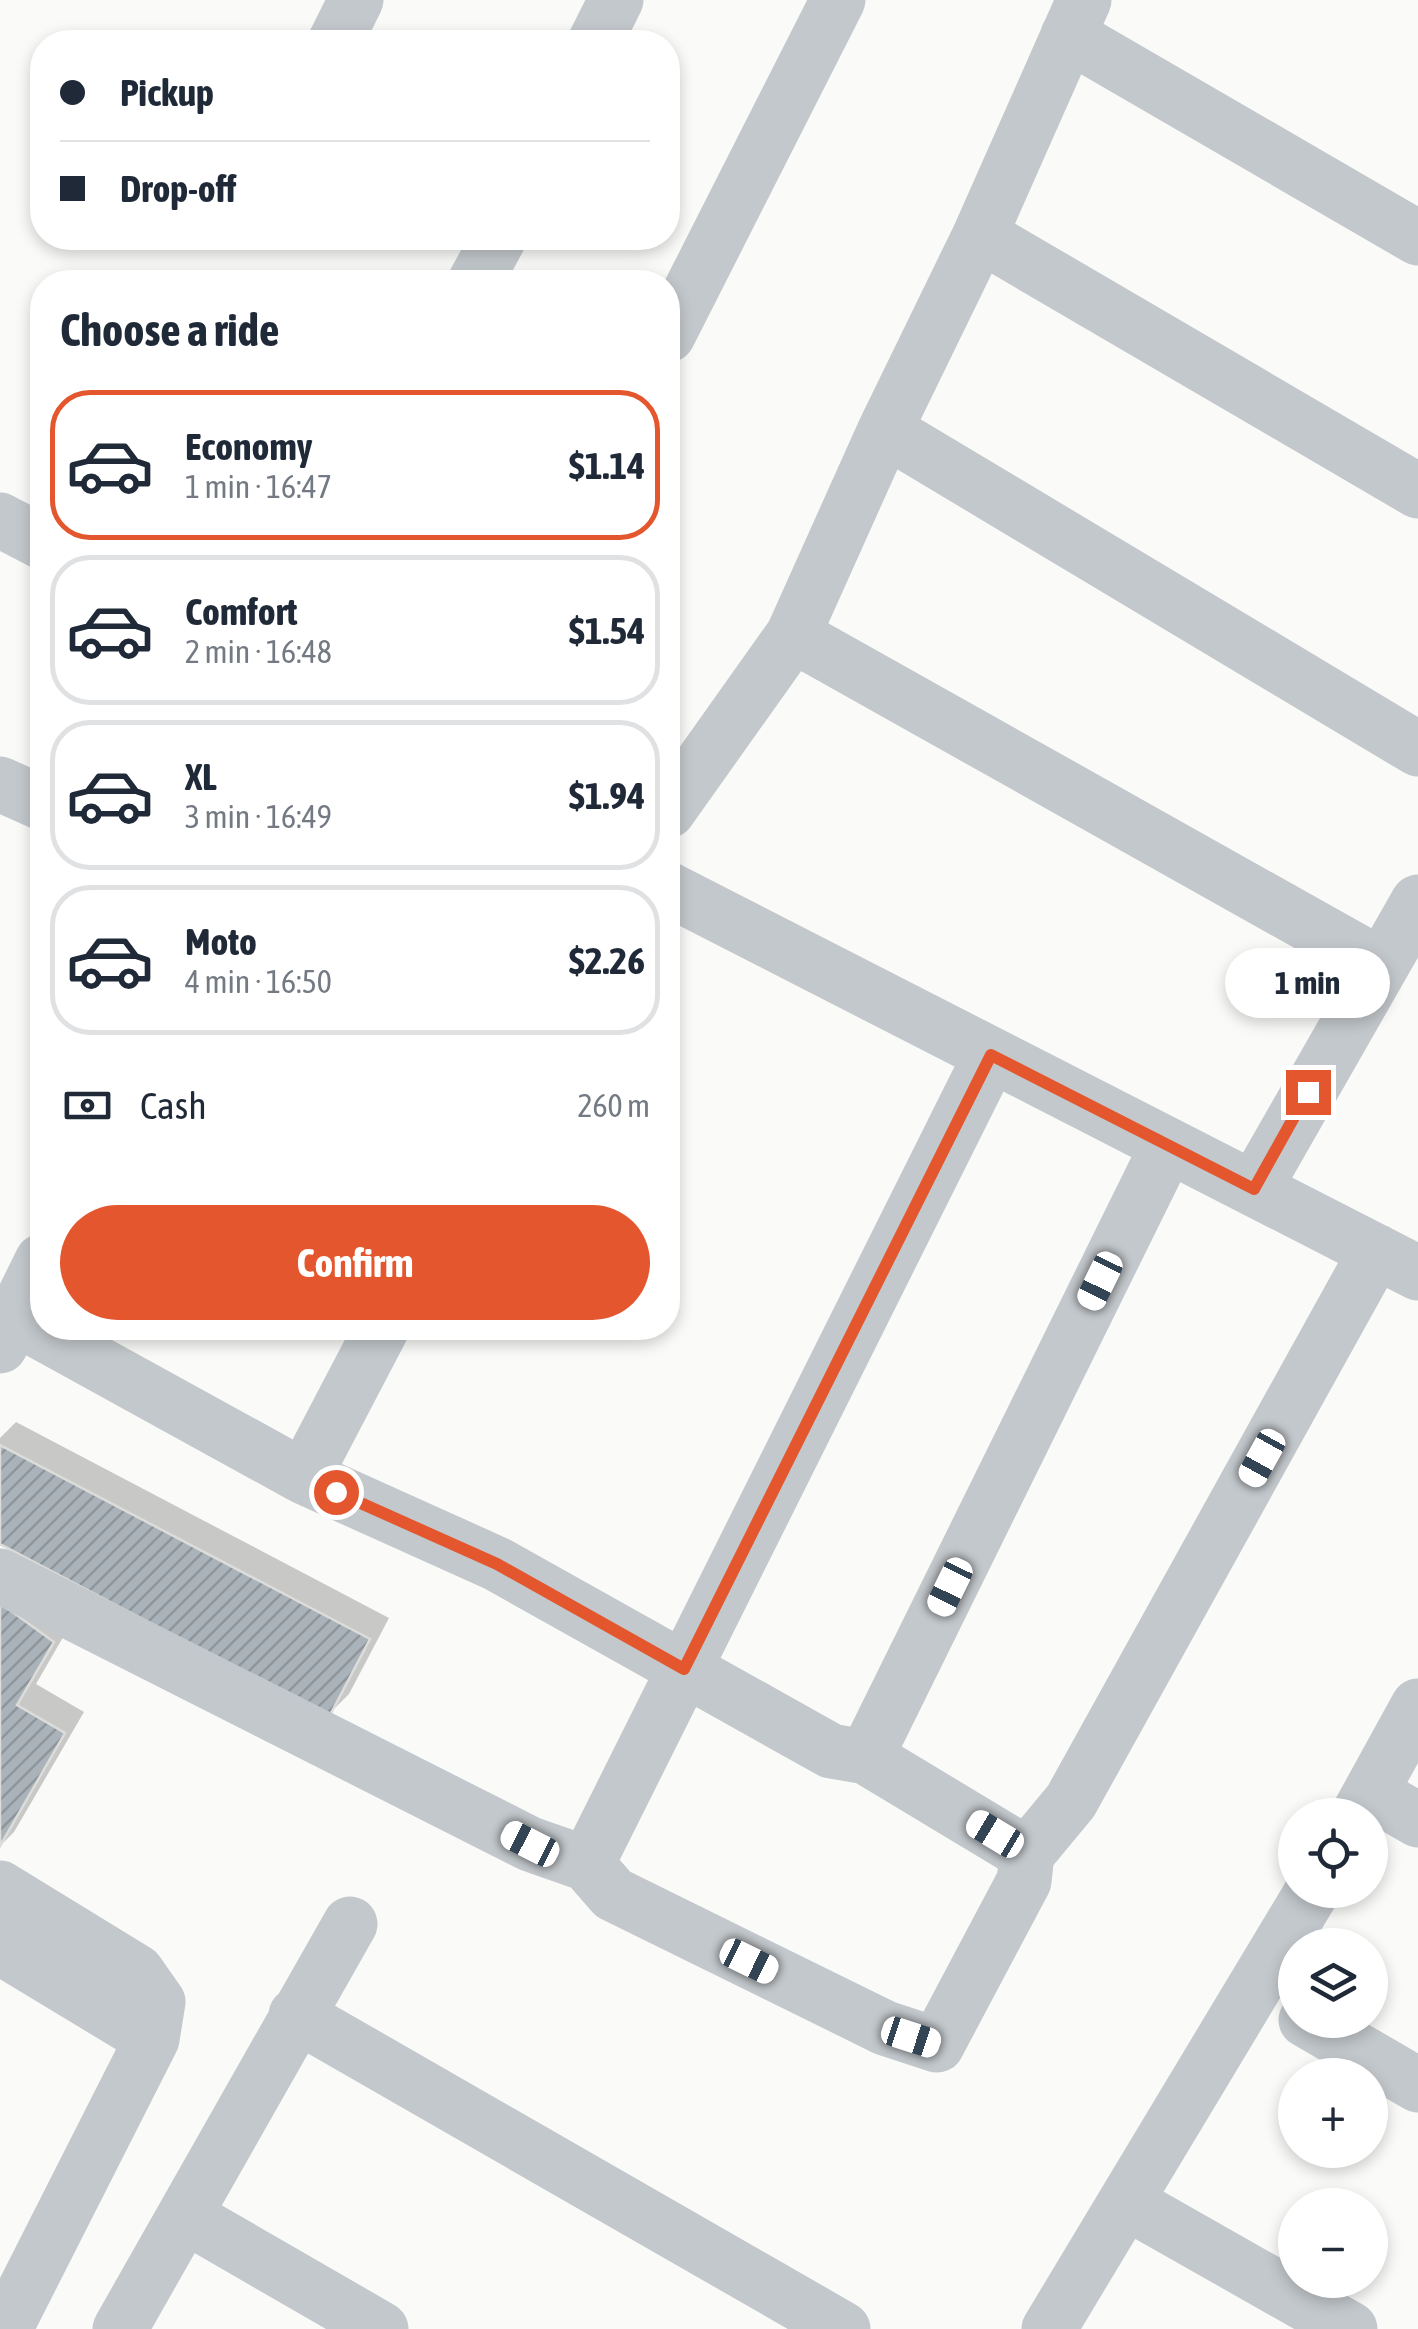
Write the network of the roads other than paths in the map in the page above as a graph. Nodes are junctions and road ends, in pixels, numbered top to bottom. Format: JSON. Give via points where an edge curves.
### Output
{"nodes":[{"id":1,"x":356,"y":0,"type":"edge"},
{"id":2,"x":616,"y":0,"type":"edge"},
{"id":3,"x":838,"y":0,"type":"edge"},
{"id":4,"x":1076,"y":17,"type":"edge"},
{"id":5,"x":341,"y":30,"type":"edge"},
{"id":6,"x":601,"y":30,"type":"edge"},
{"id":7,"x":980,"y":236,"type":"junction"},
{"id":8,"x":1418,"y":238,"type":"edge"},
{"id":9,"x":680,"y":312,"type":"edge"},
{"id":10,"x":885,"y":430,"type":"junction"},
{"id":11,"x":1418,"y":492,"type":"edge"},
{"id":12,"x":0,"y":520,"type":"edge"},
{"id":13,"x":30,"y":536,"type":"edge"},
{"id":14,"x":794,"y":634,"type":"junction"},
{"id":15,"x":1418,"y":749,"type":"edge"},
{"id":16,"x":0,"y":784,"type":"edge"},
{"id":17,"x":680,"y":794,"type":"edge"},
{"id":18,"x":30,"y":798,"type":"edge"},
{"id":19,"x":680,"y":895,"type":"edge"},
{"id":20,"x":1418,"y":902,"type":"edge"},
{"id":21,"x":1380,"y":964,"type":"junction"},
{"id":22,"x":991,"y":1055,"type":"junction"},
{"id":23,"x":1168,"y":1145,"type":"junction"},
{"id":24,"x":1254,"y":1189,"type":"junction"},
{"id":25,"x":1397,"y":1262,"type":"edge"},
{"id":26,"x":30,"y":1286,"type":"edge"},
{"id":27,"x":8,"y":1333,"type":"edge"},
{"id":28,"x":376,"y":1340,"type":"edge"},
{"id":29,"x":304,"y":1477,"type":"junction"},
{"id":30,"x":0,"y":1576,"type":"edge"},
{"id":31,"x":684,"y":1669,"type":"junction"},
{"id":32,"x":1418,"y":1706,"type":"edge"},
{"id":33,"x":866,"y":1757,"type":"junction"},
{"id":34,"x":1368,"y":1798,"type":"edge"},
{"id":35,"x":1388,"y":1811,"type":"edge"},
{"id":36,"x":1418,"y":1820,"type":"edge"},
{"id":37,"x":1027,"y":1854,"type":"junction"},
{"id":38,"x":587,"y":1864,"type":"junction"},
{"id":39,"x":0,"y":1888,"type":"edge"},
{"id":40,"x":1307,"y":1908,"type":"edge"},
{"id":41,"x":350,"y":1924,"type":"dead end"},
{"id":42,"x":0,"y":1947,"type":"edge"},
{"id":43,"x":1274,"y":2002,"type":"edge"},
{"id":44,"x":296,"y":2014,"type":"junction"},
{"id":45,"x":1337,"y":2038,"type":"edge"},
{"id":46,"x":152,"y":2040,"type":"junction"},
{"id":47,"x":1418,"y":2085,"type":"edge"},
{"id":48,"x":1126,"y":2202,"type":"junction"},
{"id":49,"x":187,"y":2216,"type":"junction"},
{"id":50,"x":5,"y":2329,"type":"edge"},
{"id":51,"x":120,"y":2329,"type":"edge"},
{"id":52,"x":381,"y":2329,"type":"edge"},
{"id":53,"x":844,"y":2329,"type":"edge"},
{"id":54,"x":1050,"y":2329,"type":"edge"},
{"id":55,"x":1350,"y":2329,"type":"edge"}],
"edges":[{"from":1,"to":5,"type":"street"},
{"from":2,"to":6,"type":"street"},
{"from":3,"to":9,"type":"street"},
{"from":4,"to":7,"type":"street"},
{"from":4,"to":8,"type":"street"},
{"from":7,"to":10,"type":"street"},
{"from":7,"to":11,"type":"street"},
{"from":10,"to":14,"type":"street"},
{"from":10,"to":15,"type":"street"},
{"from":12,"to":13,"type":"street"},
{"from":14,"to":17,"type":"street"},
{"from":14,"to":21,"type":"street"},
{"from":16,"to":18,"type":"street"},
{"from":19,"to":22,"type":"street"},
{"from":20,"to":21,"type":"street"},
{"from":21,"to":24,"type":"street"},
{"from":22,"to":23,"type":"street"},
{"from":22,"to":31,"type":"street"},
{"from":23,"to":24,"type":"street"},
{"from":23,"to":33,"type":"street"},
{"from":24,"to":25,"type":"street"},
{"from":25,"to":37,"type":"street","via":[[1072,1801]]},
{"from":26,"to":27,"type":"street"},
{"from":27,"to":29,"type":"street"},
{"from":28,"to":29,"type":"street"},
{"from":29,"to":31,"type":"street","via":[[497,1564]]},
{"from":30,"to":38,"type":"street","via":[[530,1844]]},
{"from":31,"to":33,"type":"street","via":[[832,1751]]},
{"from":31,"to":38,"type":"street"},
{"from":32,"to":34,"type":"street"},
{"from":33,"to":37,"type":"street"},
{"from":35,"to":36,"type":"street"},
{"from":37,"to":38,"type":"street","via":[[1024,1880],[937,2046],[884,2028],[613,1894]]},
{"from":39,"to":46,"type":"street","via":[[136,1972],[158,2002]]},
{"from":40,"to":43,"type":"street"},
{"from":41,"to":44,"type":"street"},
{"from":42,"to":46,"type":"street"},
{"from":43,"to":48,"type":"street"},
{"from":44,"to":49,"type":"street"},
{"from":44,"to":53,"type":"street"},
{"from":45,"to":47,"type":"street"},
{"from":46,"to":50,"type":"street"},
{"from":48,"to":54,"type":"street"},
{"from":48,"to":55,"type":"street"},
{"from":49,"to":51,"type":"street"},
{"from":49,"to":52,"type":"street"}]}
